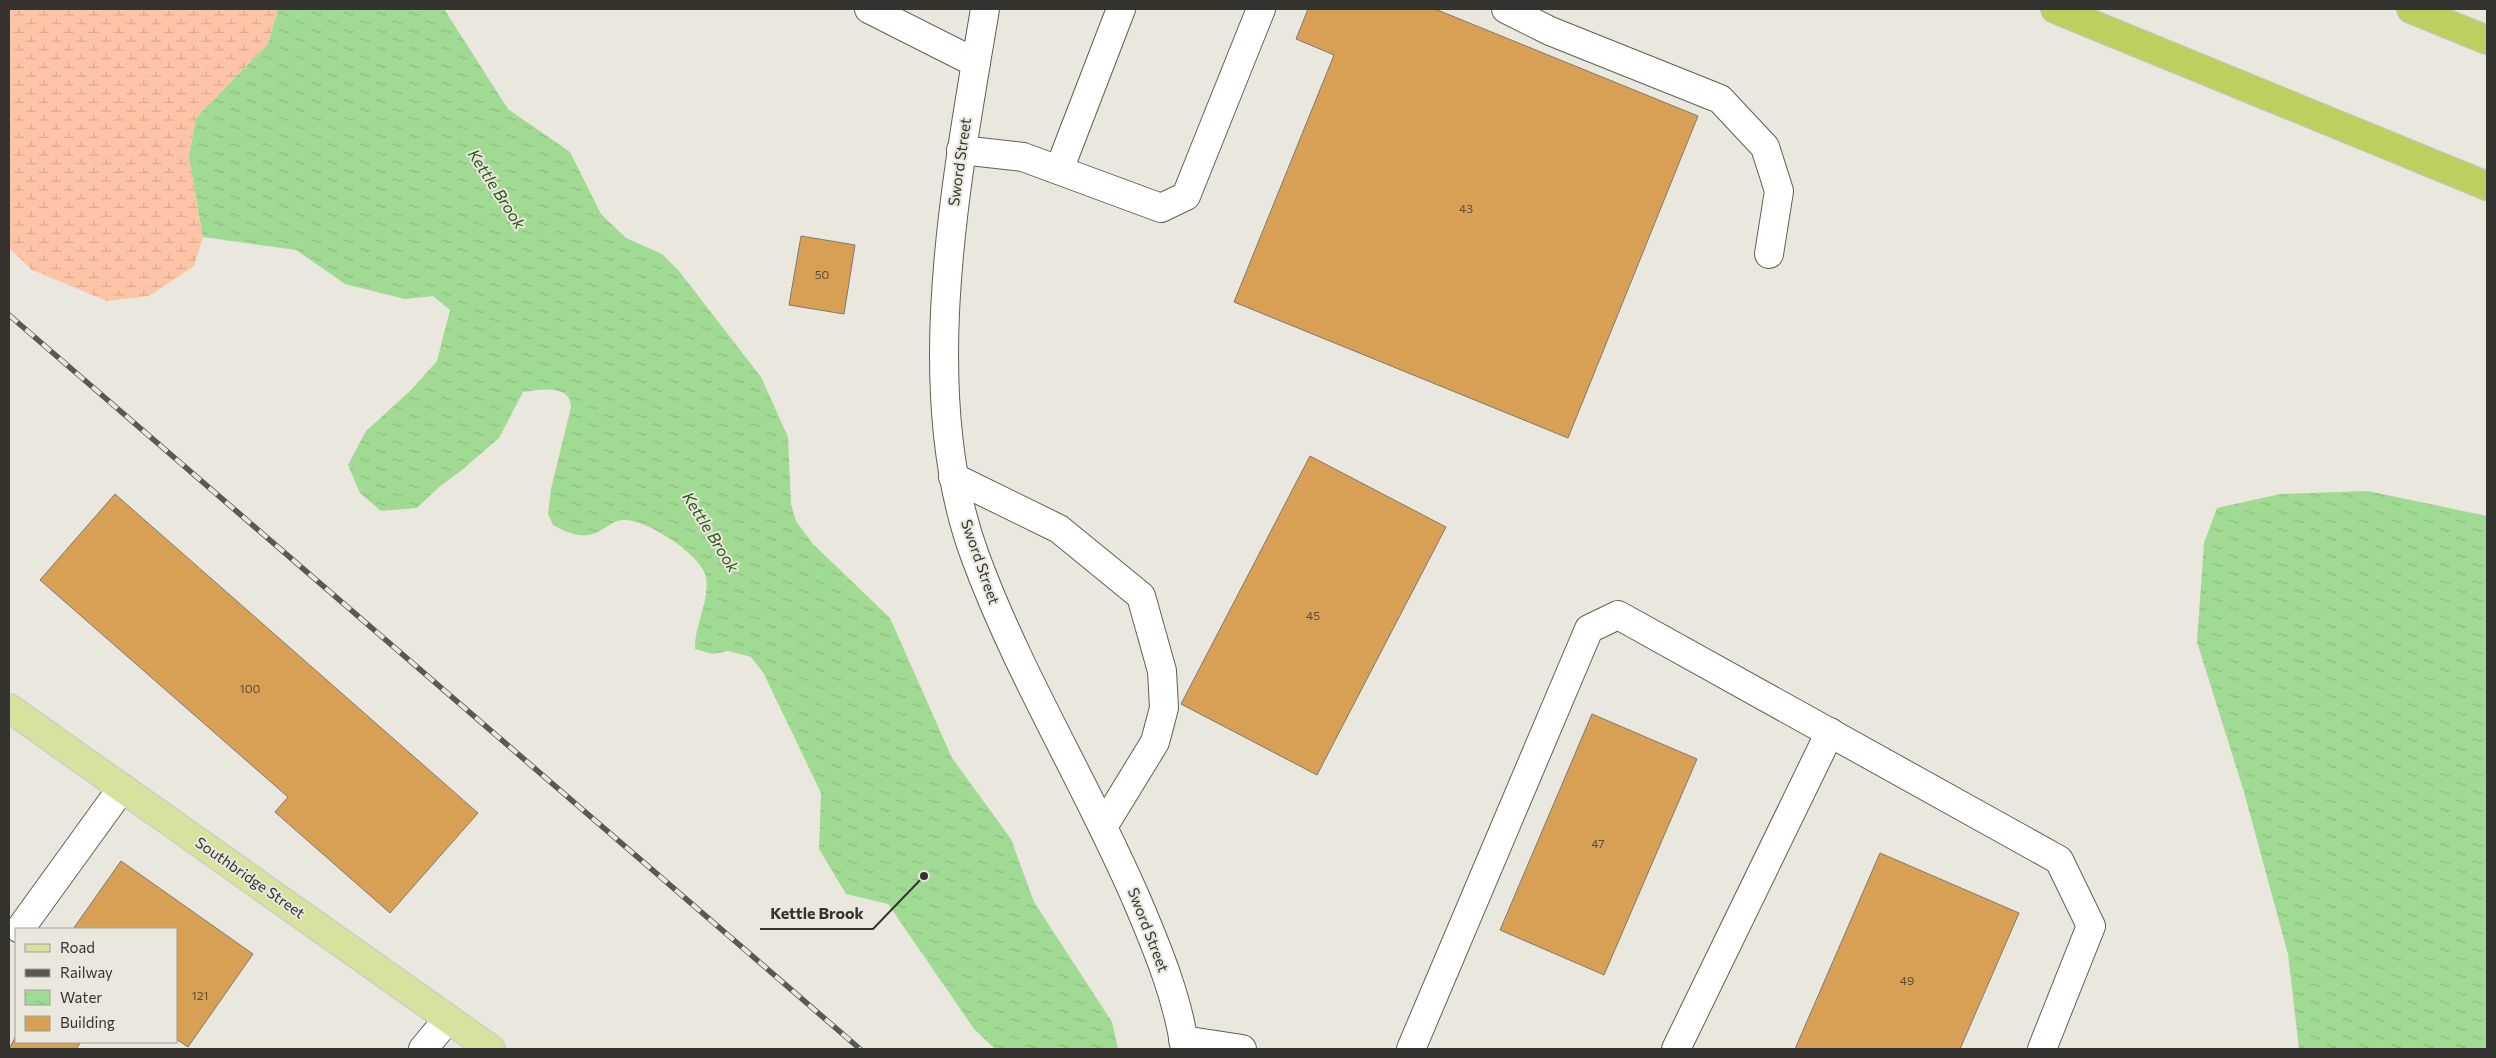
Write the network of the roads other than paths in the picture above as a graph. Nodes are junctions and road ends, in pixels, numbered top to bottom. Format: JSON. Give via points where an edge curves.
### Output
{"nodes":[{"id":1,"x":869,"y":9,"type":"edge"},
{"id":2,"x":985,"y":9,"type":"edge"},
{"id":3,"x":1121,"y":9,"type":"edge"},
{"id":4,"x":1261,"y":9,"type":"edge"},
{"id":5,"x":1506,"y":9,"type":"edge"},
{"id":6,"x":2055,"y":9,"type":"edge"},
{"id":7,"x":2411,"y":9,"type":"edge"},
{"id":8,"x":2487,"y":40,"type":"edge"},
{"id":9,"x":976,"y":62,"type":"junction"},
{"id":10,"x":961,"y":150,"type":"junction"},
{"id":11,"x":1059,"y":170,"type":"junction"},
{"id":12,"x":2487,"y":186,"type":"edge"},
{"id":13,"x":1770,"y":254,"type":"dead end"},
{"id":14,"x":954,"y":477,"type":"junction"},
{"id":15,"x":9,"y":708,"type":"edge"},
{"id":16,"x":1830,"y":732,"type":"junction"},
{"id":17,"x":122,"y":788,"type":"junction"},
{"id":18,"x":1103,"y":827,"type":"junction"},
{"id":19,"x":21,"y":928,"type":"edge"},
{"id":20,"x":448,"y":1019,"type":"junction"},
{"id":21,"x":1184,"y":1044,"type":"edge"},
{"id":22,"x":423,"y":1049,"type":"edge"},
{"id":23,"x":491,"y":1049,"type":"edge"},
{"id":24,"x":1242,"y":1049,"type":"edge"},
{"id":25,"x":1411,"y":1049,"type":"edge"},
{"id":26,"x":1676,"y":1049,"type":"edge"},
{"id":27,"x":2042,"y":1049,"type":"edge"}],
"edges":[{"from":1,"to":9,"type":"street"},
{"from":2,"to":9,"type":"street","name":"Sword Street"},
{"from":3,"to":11,"type":"street"},
{"from":4,"to":11,"type":"street","via":[[1186,196],[1161,208]]},
{"from":5,"to":13,"type":"street","via":[[1550,31],[1720,98],[1765,148],[1780,191]]},
{"from":6,"to":12,"type":"highway"},
{"from":7,"to":8,"type":"highway"},
{"from":9,"to":10,"type":"street","name":"Sword Street"},
{"from":10,"to":11,"type":"street","via":[[1023,157]]},
{"from":10,"to":14,"type":"street","name":"Sword Street","via":[[944,347],[946,412]]},
{"from":14,"to":18,"type":"street","name":"Sword Street","via":[[974,554],[998,615]]},
{"from":14,"to":18,"type":"street","via":[[1059,529],[1142,596],[1162,671],[1164,708],[1155,742]]},
{"from":15,"to":17,"type":"main road","name":"Southbridge Street"},
{"from":16,"to":25,"type":"street","via":[[1618,615],[1589,629]]},
{"from":16,"to":26,"type":"street"},
{"from":16,"to":27,"type":"street","via":[[2059,860],[2091,926]]},
{"from":17,"to":19,"type":"street"},
{"from":17,"to":20,"type":"main road","name":"Southbridge Street"},
{"from":18,"to":21,"type":"street","name":"Sword Street","via":[[1160,954]]},
{"from":20,"to":22,"type":"street"},
{"from":20,"to":23,"type":"main road","name":"Southbridge Street"},
{"from":21,"to":24,"type":"street"}]}
